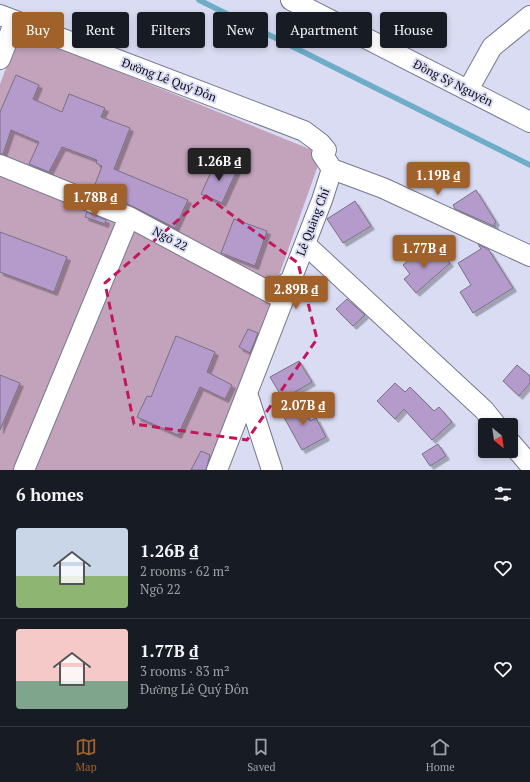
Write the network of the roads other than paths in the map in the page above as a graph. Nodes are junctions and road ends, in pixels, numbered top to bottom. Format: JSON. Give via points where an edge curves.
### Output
{"nodes":[{"id":1,"x":291,"y":0,"type":"edge"},
{"id":2,"x":530,"y":16,"type":"edge"},
{"id":3,"x":7,"y":18,"type":"edge"},
{"id":4,"x":0,"y":59,"type":"edge"},
{"id":5,"x":468,"y":90,"type":"junction"},
{"id":6,"x":530,"y":121,"type":"edge"},
{"id":7,"x":327,"y":162,"type":"junction"},
{"id":8,"x":0,"y":165,"type":"edge"},
{"id":9,"x":129,"y":217,"type":"junction"},
{"id":10,"x":305,"y":244,"type":"junction"},
{"id":11,"x":530,"y":256,"type":"edge"},
{"id":12,"x":290,"y":281,"type":"junction"},
{"id":13,"x":247,"y":393,"type":"junction"},
{"id":14,"x":490,"y":418,"type":"edge"},
{"id":15,"x":518,"y":451,"type":"edge"},
{"id":16,"x":530,"y":466,"type":"edge"},
{"id":17,"x":24,"y":470,"type":"edge"},
{"id":18,"x":217,"y":470,"type":"edge"},
{"id":19,"x":272,"y":470,"type":"edge"}],
"edges":[{"from":1,"to":5,"type":"street","name":"Đồng Sỹ Nguyên"},
{"from":2,"to":5,"type":"street","via":[[492,47]]},
{"from":3,"to":4,"type":"street"},
{"from":3,"to":7,"type":"street","name":"Đường Lê Quý Đôn","via":[[304,132],[320,142],[326,150]]},
{"from":5,"to":6,"type":"street","name":"Đồng Sỹ Nguyên"},
{"from":7,"to":10,"type":"street","name":"Lê Quảng Chí"},
{"from":7,"to":11,"type":"street"},
{"from":8,"to":9,"type":"street","name":"Ngõ 22"},
{"from":9,"to":12,"type":"street","name":"Ngõ 22","via":[[273,294]]},
{"from":9,"to":17,"type":"street"},
{"from":10,"to":12,"type":"street","name":"Lê Quảng Chí"},
{"from":10,"to":14,"type":"street"},
{"from":12,"to":13,"type":"street","name":"Lê Quảng Chí"},
{"from":13,"to":18,"type":"street","name":"Lê Quảng Chí"},
{"from":13,"to":19,"type":"street"},
{"from":15,"to":16,"type":"street"}]}
